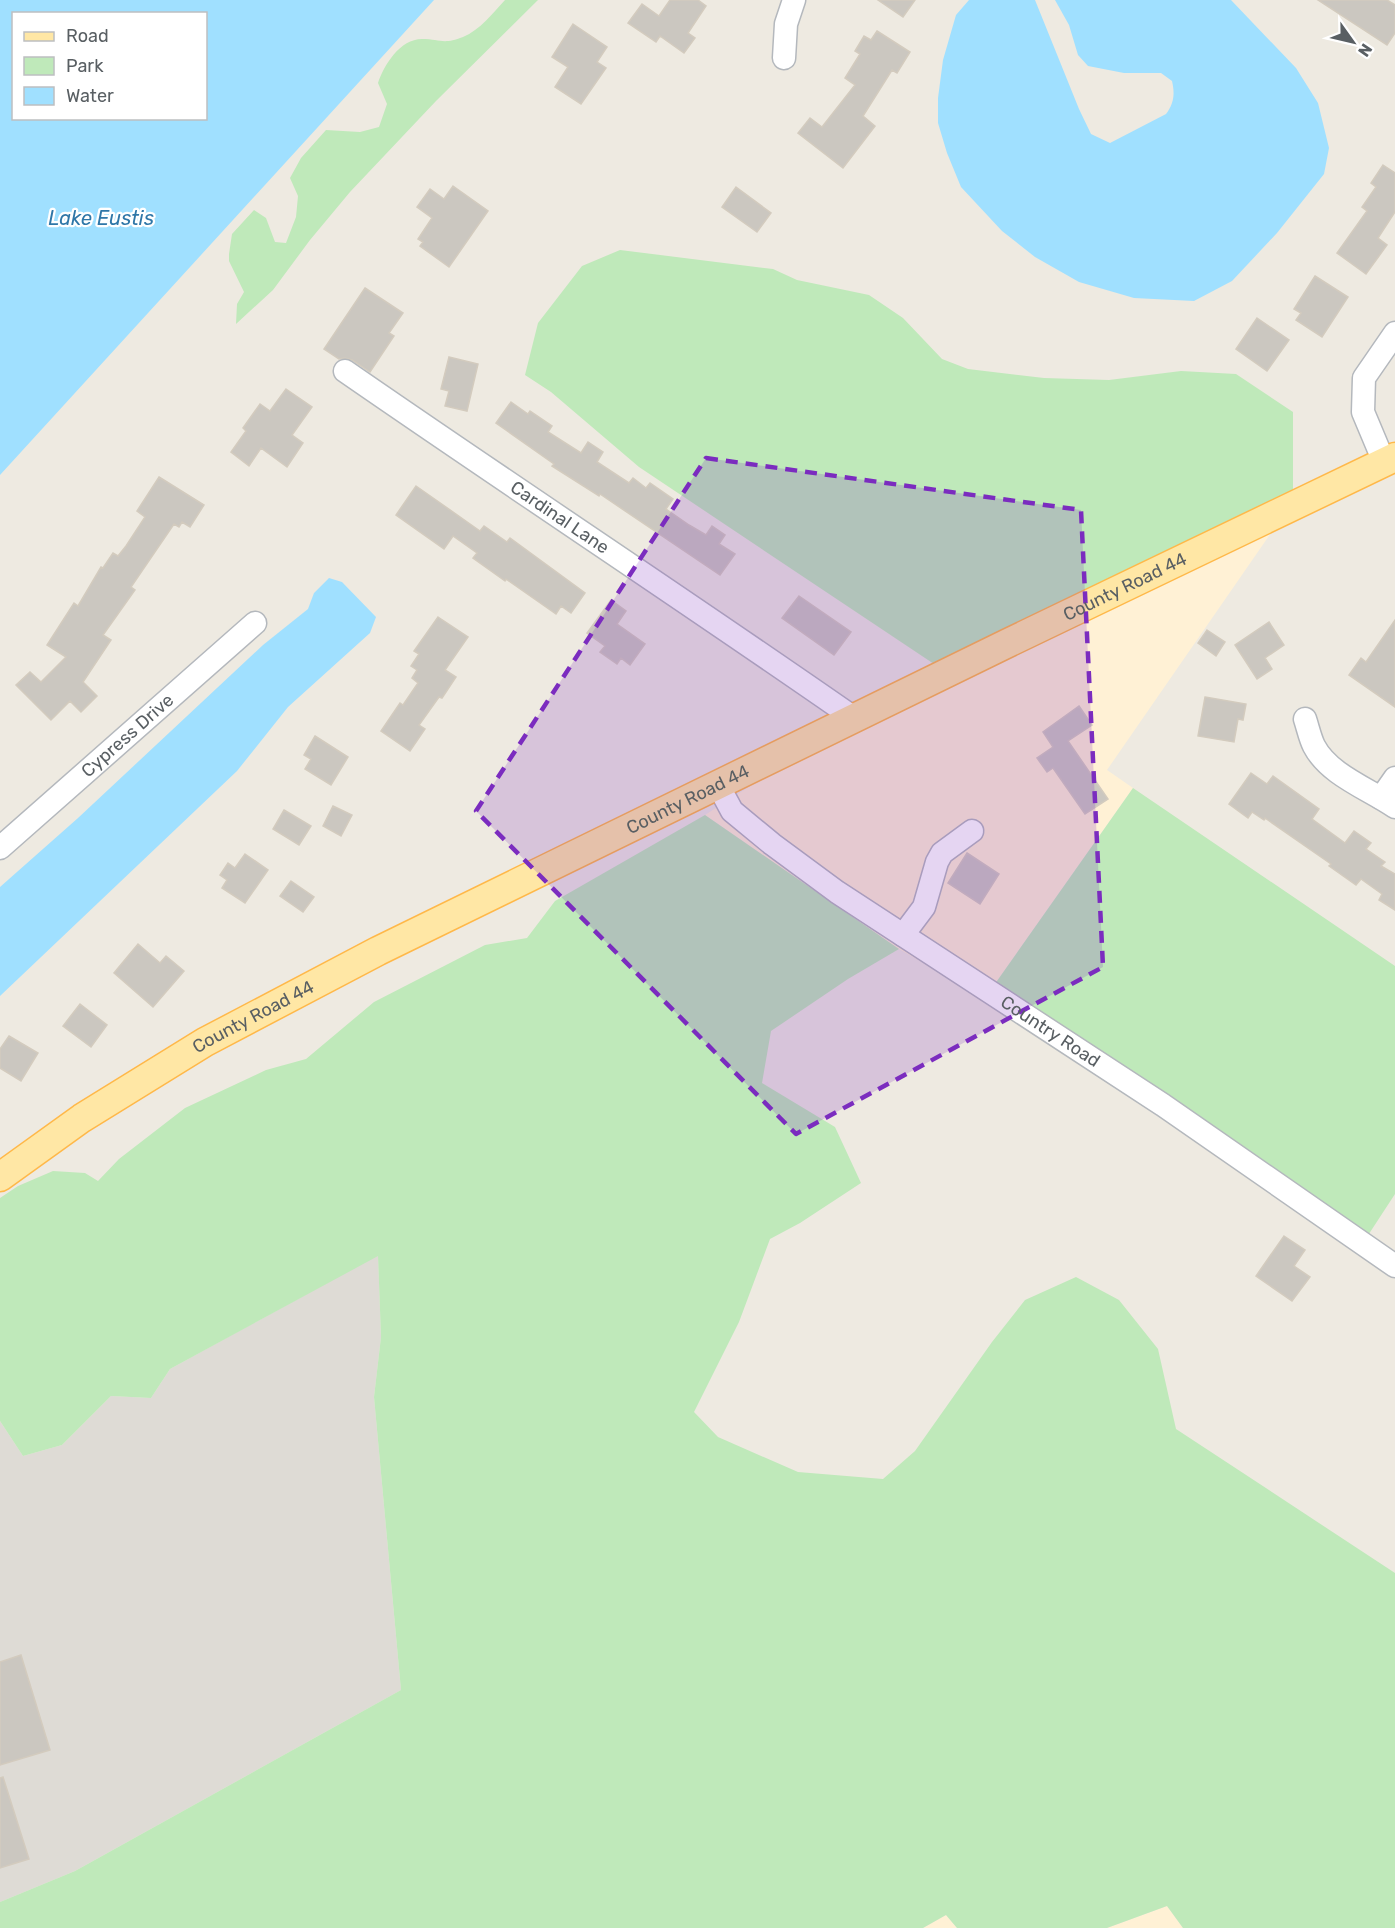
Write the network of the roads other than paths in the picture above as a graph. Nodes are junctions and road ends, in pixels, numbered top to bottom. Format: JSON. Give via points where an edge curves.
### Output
{"nodes":[{"id":1,"x":794,"y":0,"type":"edge"},
{"id":2,"x":784,"y":58,"type":"dead end"},
{"id":3,"x":1395,"y":333,"type":"edge"},
{"id":4,"x":345,"y":371,"type":"dead end"},
{"id":5,"x":1390,"y":460,"type":"edge"},
{"id":6,"x":255,"y":623,"type":"dead end"},
{"id":7,"x":854,"y":718,"type":"junction"},
{"id":8,"x":1305,"y":719,"type":"dead end"},
{"id":9,"x":1395,"y":778,"type":"edge"},
{"id":10,"x":718,"y":785,"type":"junction"},
{"id":11,"x":1388,"y":802,"type":"edge"},
{"id":12,"x":972,"y":831,"type":"dead end"},
{"id":13,"x":0,"y":848,"type":"edge"},
{"id":14,"x":903,"y":935,"type":"junction"},
{"id":15,"x":0,"y":1177,"type":"edge"},
{"id":16,"x":1393,"y":1260,"type":"edge"}],
"edges":[{"from":1,"to":2,"type":"street","via":[[786,24]]},
{"from":3,"to":5,"type":"street","via":[[1364,378],[1363,412]]},
{"from":4,"to":7,"type":"street","name":"Cardinal Lane"},
{"from":5,"to":7,"type":"main road","name":"County Road 44"},
{"from":6,"to":13,"type":"street","name":"Cypress Drive"},
{"from":7,"to":10,"type":"main road","name":"County Road 44"},
{"from":8,"to":11,"type":"street","via":[[1314,746],[1326,761]]},
{"from":9,"to":11,"type":"street"},
{"from":10,"to":14,"type":"street","name":"Country Road","via":[[732,811],[772,844]]},
{"from":10,"to":15,"type":"main road","name":"County Road 44","via":[[378,951],[205,1042],[82,1118]]},
{"from":12,"to":14,"type":"street","via":[[942,853],[927,901]]},
{"from":14,"to":16,"type":"street","name":"Country Road"}]}
